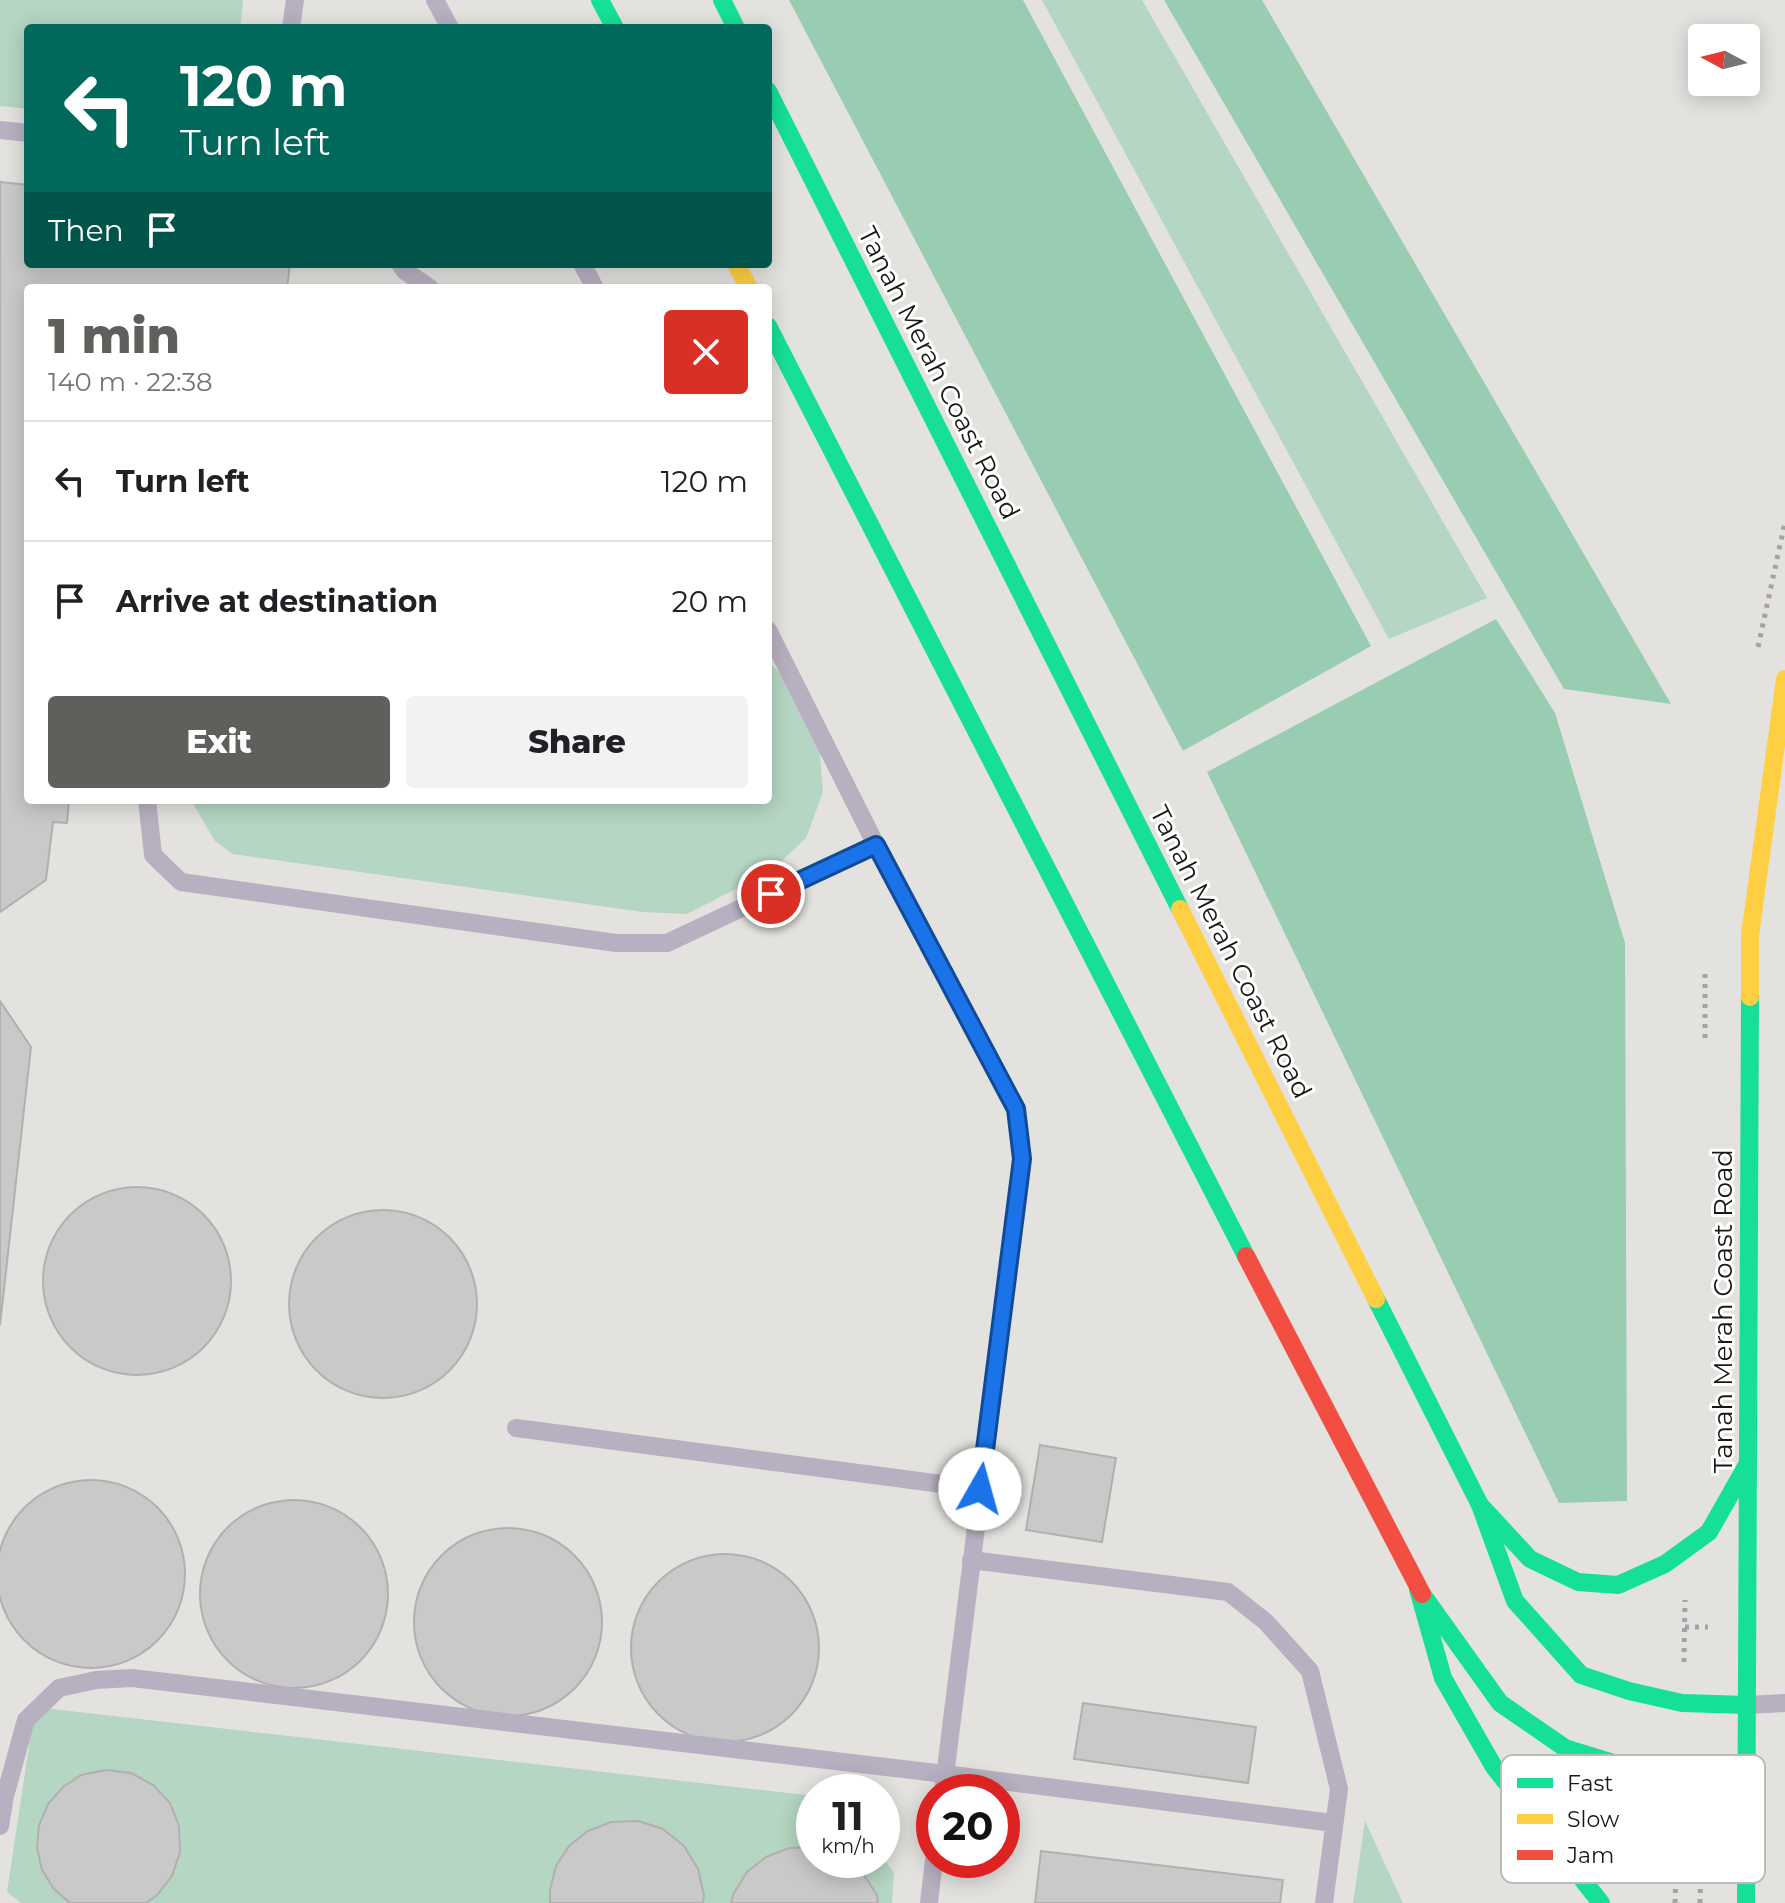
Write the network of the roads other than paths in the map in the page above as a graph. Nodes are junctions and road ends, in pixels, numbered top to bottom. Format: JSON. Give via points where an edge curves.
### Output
{"nodes":[{"id":1,"x":295,"y":0,"type":"edge"},
{"id":2,"x":435,"y":0,"type":"edge"},
{"id":3,"x":600,"y":0,"type":"edge"},
{"id":4,"x":722,"y":0,"type":"edge"},
{"id":5,"x":292,"y":24,"type":"edge"},
{"id":6,"x":448,"y":24,"type":"edge"},
{"id":7,"x":613,"y":24,"type":"edge"},
{"id":8,"x":734,"y":24,"type":"edge"},
{"id":9,"x":772,"y":99,"type":"edge"},
{"id":10,"x":0,"y":130,"type":"edge"},
{"id":11,"x":24,"y":133,"type":"edge"},
{"id":12,"x":403,"y":268,"type":"edge"},
{"id":13,"x":424,"y":284,"type":"edge"},
{"id":14,"x":772,"y":334,"type":"edge"},
{"id":15,"x":772,"y":638,"type":"edge"},
{"id":16,"x":1785,"y":679,"type":"edge"},
{"id":17,"x":147,"y":804,"type":"edge"},
{"id":18,"x":876,"y":845,"type":"junction"},
{"id":19,"x":516,"y":1428,"type":"dead end"},
{"id":20,"x":1748,"y":1462,"type":"junction"},
{"id":21,"x":980,"y":1489,"type":"junction"},
{"id":22,"x":1480,"y":1505,"type":"junction"},
{"id":23,"x":971,"y":1560,"type":"junction"},
{"id":24,"x":1418,"y":1589,"type":"junction"},
{"id":25,"x":1785,"y":1703,"type":"edge"},
{"id":26,"x":1747,"y":1705,"type":"junction"},
{"id":27,"x":1588,"y":1755,"type":"edge"},
{"id":28,"x":1747,"y":1755,"type":"edge"},
{"id":29,"x":945,"y":1774,"type":"edge"},
{"id":30,"x":1501,"y":1776,"type":"edge"},
{"id":31,"x":916,"y":1779,"type":"edge"},
{"id":32,"x":1020,"y":1791,"type":"edge"},
{"id":33,"x":1333,"y":1823,"type":"junction"},
{"id":34,"x":0,"y":1826,"type":"edge"},
{"id":35,"x":932,"y":1878,"type":"edge"},
{"id":36,"x":1585,"y":1883,"type":"edge"},
{"id":37,"x":1746,"y":1883,"type":"edge"},
{"id":38,"x":929,"y":1903,"type":"edge"},
{"id":39,"x":1324,"y":1903,"type":"edge"},
{"id":40,"x":1601,"y":1903,"type":"edge"},
{"id":41,"x":1746,"y":1903,"type":"edge"}],
"edges":[{"from":1,"to":5,"type":"lane"},
{"from":2,"to":6,"type":"lane"},
{"from":3,"to":7,"type":"street"},
{"from":4,"to":8,"type":"street"},
{"from":9,"to":22,"type":"street","name":"Tanah Merah Coast Road"},
{"from":10,"to":11,"type":"lane"},
{"from":12,"to":13,"type":"lane"},
{"from":14,"to":24,"type":"street"},
{"from":15,"to":18,"type":"lane"},
{"from":16,"to":20,"type":"street","name":"Tanah Merah Coast Road","via":[[1750,935]]},
{"from":17,"to":18,"type":"lane","via":[[153,855],[181,882],[616,943],[667,943]]},
{"from":18,"to":21,"type":"lane","via":[[1016,1109],[1022,1159]]},
{"from":19,"to":21,"type":"lane"},
{"from":20,"to":22,"type":"street","via":[[1709,1532],[1665,1564],[1618,1585],[1578,1582],[1530,1559]]},
{"from":20,"to":26,"type":"street","name":"Tanah Merah Coast Road"},
{"from":21,"to":23,"type":"lane"},
{"from":22,"to":26,"type":"street","name":"Tanah Merah Coast Road","via":[[1515,1601],[1581,1675],[1682,1703]]},
{"from":23,"to":29,"type":"lane"},
{"from":23,"to":33,"type":"lane","via":[[1228,1592],[1266,1622],[1310,1671],[1339,1789]]},
{"from":24,"to":27,"type":"street","via":[[1500,1703],[1565,1748]]},
{"from":24,"to":30,"type":"street","via":[[1443,1678]]},
{"from":25,"to":26,"type":"lane"},
{"from":26,"to":28,"type":"street","name":"Tanah Merah Coast Road"},
{"from":31,"to":34,"type":"lane","via":[[132,1678],[59,1688],[26,1720]]},
{"from":32,"to":33,"type":"lane"},
{"from":33,"to":39,"type":"lane"},
{"from":35,"to":38,"type":"lane"},
{"from":36,"to":40,"type":"street"},
{"from":37,"to":41,"type":"street","name":"Tanah Merah Coast Road"}]}
